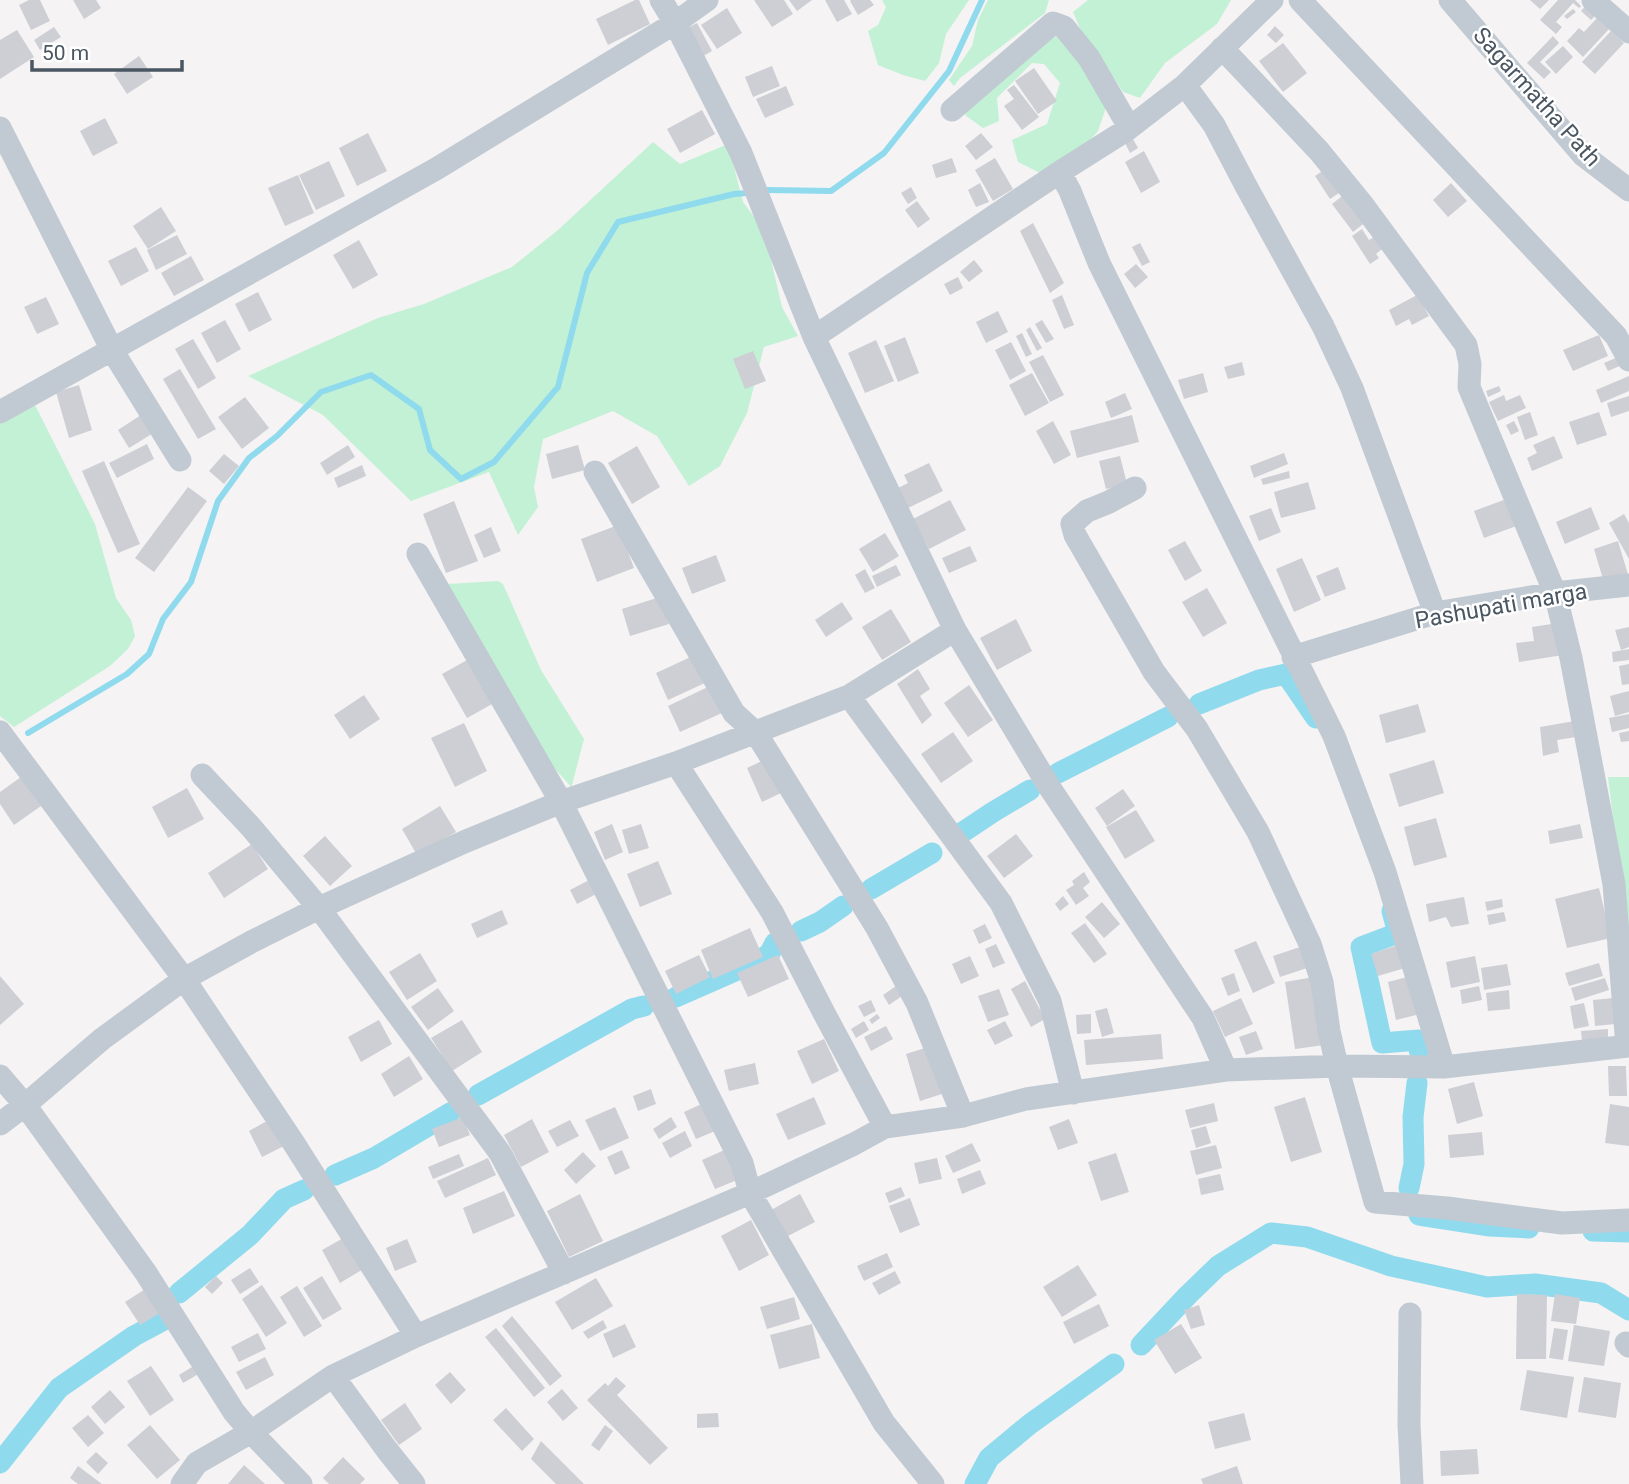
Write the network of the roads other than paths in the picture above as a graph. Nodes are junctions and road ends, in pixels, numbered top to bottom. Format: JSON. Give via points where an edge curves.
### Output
{"nodes":[{"id":1,"x":661,"y":0,"type":"edge"},
{"id":2,"x":707,"y":0,"type":"edge"},
{"id":3,"x":1272,"y":0,"type":"edge"},
{"id":4,"x":1300,"y":0,"type":"edge"},
{"id":5,"x":1450,"y":0,"type":"edge"},
{"id":6,"x":1593,"y":0,"type":"edge"},
{"id":7,"x":675,"y":23,"type":"junction"},
{"id":8,"x":1629,"y":32,"type":"edge"},
{"id":9,"x":1222,"y":48,"type":"junction"},
{"id":10,"x":1185,"y":85,"type":"junction"},
{"id":11,"x":952,"y":110,"type":"dead end"},
{"id":12,"x":0,"y":128,"type":"edge"},
{"id":13,"x":1128,"y":129,"type":"junction"},
{"id":14,"x":1060,"y":172,"type":"junction"},
{"id":15,"x":1629,"y":190,"type":"edge"},
{"id":16,"x":814,"y":337,"type":"junction"},
{"id":17,"x":112,"y":350,"type":"junction"},
{"id":18,"x":1629,"y":360,"type":"edge"},
{"id":19,"x":0,"y":412,"type":"edge"},
{"id":20,"x":180,"y":460,"type":"dead end"},
{"id":21,"x":595,"y":472,"type":"dead end"},
{"id":22,"x":1135,"y":488,"type":"dead end"},
{"id":23,"x":418,"y":554,"type":"dead end"},
{"id":24,"x":1629,"y":585,"type":"edge"},
{"id":25,"x":1555,"y":593,"type":"junction"},
{"id":26,"x":1435,"y":613,"type":"junction"},
{"id":27,"x":955,"y":630,"type":"junction"},
{"id":28,"x":1293,"y":657,"type":"junction"},
{"id":29,"x":849,"y":696,"type":"junction"},
{"id":30,"x":0,"y":732,"type":"edge"},
{"id":31,"x":756,"y":733,"type":"junction"},
{"id":32,"x":676,"y":763,"type":"junction"},
{"id":33,"x":202,"y":775,"type":"dead end"},
{"id":34,"x":561,"y":802,"type":"junction"},
{"id":35,"x":319,"y":908,"type":"junction"},
{"id":36,"x":184,"y":979,"type":"junction"},
{"id":37,"x":1628,"y":1046,"type":"edge"},
{"id":38,"x":1336,"y":1066,"type":"junction"},
{"id":39,"x":1444,"y":1067,"type":"junction"},
{"id":40,"x":1226,"y":1070,"type":"junction"},
{"id":41,"x":0,"y":1076,"type":"edge"},
{"id":42,"x":1073,"y":1093,"type":"junction"},
{"id":43,"x":25,"y":1105,"type":"junction"},
{"id":44,"x":963,"y":1116,"type":"junction"},
{"id":45,"x":0,"y":1124,"type":"edge"},
{"id":46,"x":885,"y":1127,"type":"junction"},
{"id":47,"x":750,"y":1194,"type":"junction"},
{"id":48,"x":1629,"y":1220,"type":"edge"},
{"id":49,"x":564,"y":1273,"type":"junction"},
{"id":50,"x":1410,"y":1314,"type":"dead end"},
{"id":51,"x":416,"y":1336,"type":"junction"},
{"id":52,"x":334,"y":1376,"type":"junction"},
{"id":53,"x":251,"y":1432,"type":"junction"},
{"id":54,"x":182,"y":1484,"type":"edge"},
{"id":55,"x":301,"y":1484,"type":"edge"},
{"id":56,"x":414,"y":1484,"type":"edge"},
{"id":57,"x":933,"y":1484,"type":"edge"},
{"id":58,"x":1412,"y":1484,"type":"edge"}],
"edges":[{"from":1,"to":7,"type":"street"},
{"from":2,"to":7,"type":"street"},
{"from":3,"to":9,"type":"street"},
{"from":4,"to":18,"type":"street","via":[[1616,336]]},
{"from":5,"to":15,"type":"street","name":"Sagarmatha Path","via":[[1583,155]]},
{"from":6,"to":8,"type":"street"},
{"from":7,"to":16,"type":"street","via":[[741,153]]},
{"from":7,"to":17,"type":"street","via":[[436,169]]},
{"from":9,"to":10,"type":"street"},
{"from":9,"to":25,"type":"street","via":[[1319,150],[1466,345],[1469,387]]},
{"from":10,"to":13,"type":"street"},
{"from":10,"to":26,"type":"street","via":[[1214,125],[1352,387]]},
{"from":11,"to":13,"type":"street","via":[[1053,23],[1064,27],[1089,58]]},
{"from":12,"to":17,"type":"street"},
{"from":13,"to":14,"type":"street"},
{"from":14,"to":16,"type":"street"},
{"from":14,"to":28,"type":"street","via":[[1099,263]]},
{"from":16,"to":27,"type":"street"},
{"from":17,"to":19,"type":"street"},
{"from":17,"to":20,"type":"street"},
{"from":21,"to":31,"type":"street","via":[[734,713]]},
{"from":22,"to":38,"type":"street","via":[[1087,510],[1072,524],[1075,535],[1154,672],[1197,729],[1258,832],[1310,944],[1322,982]]},
{"from":23,"to":34,"type":"street"},
{"from":24,"to":25,"type":"street","name":"Pashupati marga"},
{"from":25,"to":26,"type":"street","name":"Pashupati marga"},
{"from":25,"to":37,"type":"street","via":[[1614,884]]},
{"from":26,"to":28,"type":"street","name":"Pashupati marga"},
{"from":27,"to":29,"type":"street"},
{"from":27,"to":40,"type":"street","via":[[1050,788],[1203,1018]]},
{"from":28,"to":39,"type":"street","via":[[1334,736],[1385,872]]},
{"from":29,"to":31,"type":"street"},
{"from":29,"to":42,"type":"street","via":[[1001,903],[1050,1001]]},
{"from":30,"to":36,"type":"street"},
{"from":31,"to":32,"type":"street"},
{"from":31,"to":44,"type":"street","via":[[877,928],[917,1003]]},
{"from":32,"to":34,"type":"street"},
{"from":32,"to":46,"type":"street","via":[[772,912]]},
{"from":33,"to":35,"type":"street"},
{"from":34,"to":35,"type":"street"},
{"from":34,"to":47,"type":"street","via":[[742,1163]]},
{"from":35,"to":36,"type":"street"},
{"from":35,"to":49,"type":"street","via":[[500,1153]]},
{"from":36,"to":43,"type":"street","via":[[102,1039]]},
{"from":36,"to":51,"type":"street"},
{"from":37,"to":39,"type":"street"},
{"from":38,"to":39,"type":"street"},
{"from":38,"to":40,"type":"street"},
{"from":38,"to":48,"type":"street","via":[[1375,1202],[1562,1223]]},
{"from":40,"to":42,"type":"street"},
{"from":41,"to":43,"type":"street"},
{"from":42,"to":44,"type":"street"},
{"from":43,"to":45,"type":"street"},
{"from":43,"to":53,"type":"street","via":[[146,1273]]},
{"from":44,"to":46,"type":"street"},
{"from":46,"to":47,"type":"street"},
{"from":47,"to":49,"type":"street"},
{"from":47,"to":57,"type":"street","via":[[884,1423]]},
{"from":49,"to":51,"type":"street"},
{"from":50,"to":58,"type":"street"},
{"from":51,"to":52,"type":"street"},
{"from":52,"to":53,"type":"street"},
{"from":52,"to":56,"type":"street"},
{"from":53,"to":54,"type":"street","via":[[197,1463]]},
{"from":53,"to":55,"type":"street"}]}
